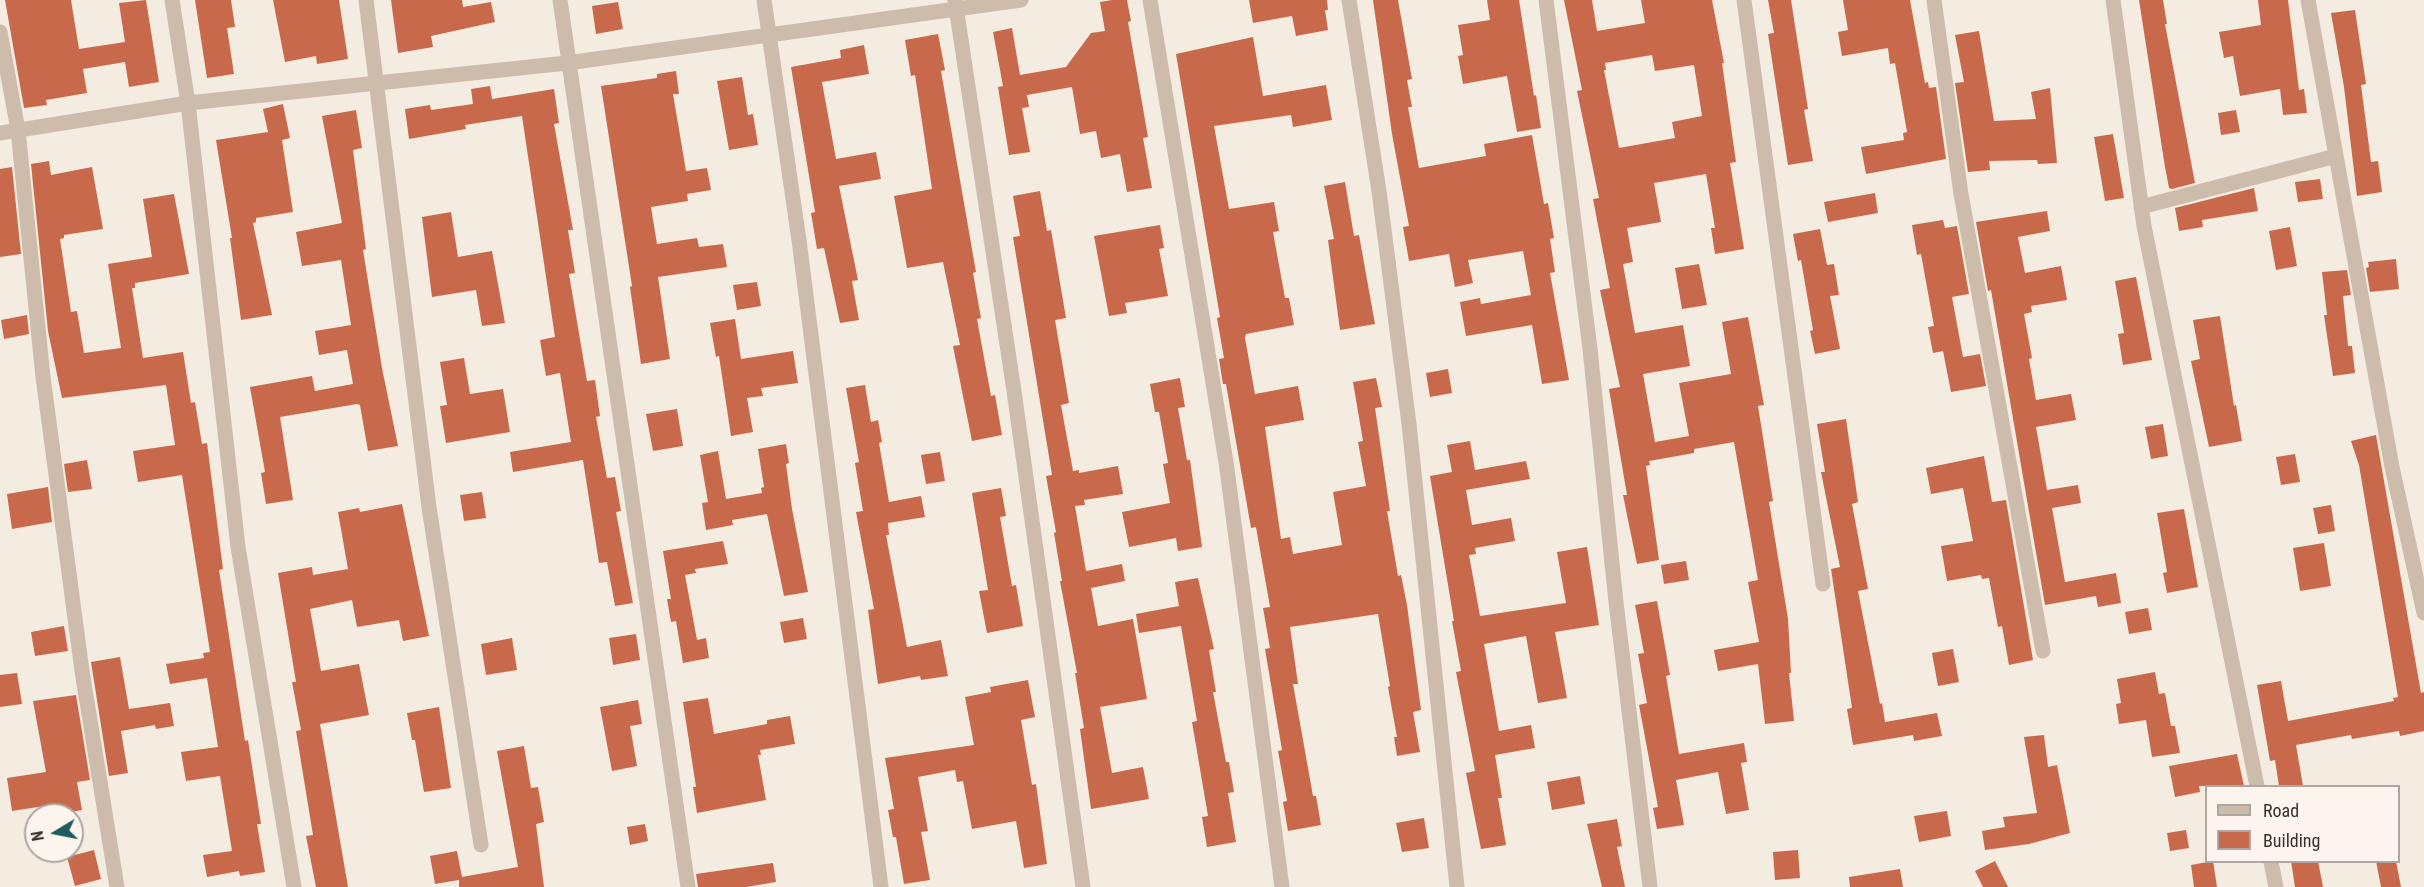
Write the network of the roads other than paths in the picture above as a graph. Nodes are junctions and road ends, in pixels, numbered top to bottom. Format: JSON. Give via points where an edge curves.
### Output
{"nodes":[{"id":1,"x":172,"y":0,"type":"edge"},
{"id":2,"x":366,"y":0,"type":"edge"},
{"id":3,"x":560,"y":0,"type":"edge"},
{"id":4,"x":764,"y":0,"type":"edge"},
{"id":5,"x":1021,"y":0,"type":"edge"},
{"id":6,"x":1150,"y":0,"type":"edge"},
{"id":7,"x":1349,"y":0,"type":"edge"},
{"id":8,"x":1546,"y":0,"type":"edge"},
{"id":9,"x":1744,"y":0,"type":"edge"},
{"id":10,"x":1934,"y":0,"type":"edge"},
{"id":11,"x":2113,"y":0,"type":"edge"},
{"id":12,"x":2308,"y":0,"type":"edge"},
{"id":13,"x":955,"y":5,"type":"edge"},
{"id":14,"x":0,"y":32,"type":"edge"},
{"id":15,"x":768,"y":36,"type":"junction"},
{"id":16,"x":567,"y":63,"type":"junction"},
{"id":17,"x":377,"y":82,"type":"junction"},
{"id":18,"x":188,"y":104,"type":"junction"},
{"id":19,"x":18,"y":130,"type":"junction"},
{"id":20,"x":0,"y":133,"type":"edge"},
{"id":21,"x":2336,"y":156,"type":"junction"},
{"id":22,"x":2141,"y":207,"type":"junction"},
{"id":23,"x":1823,"y":584,"type":"dead end"},
{"id":24,"x":2424,"y":610,"type":"edge"},
{"id":25,"x":2043,"y":651,"type":"dead end"},
{"id":26,"x":2257,"y":785,"type":"edge"},
{"id":27,"x":481,"y":845,"type":"dead end"},
{"id":28,"x":2271,"y":863,"type":"edge"},
{"id":29,"x":117,"y":887,"type":"edge"},
{"id":30,"x":294,"y":887,"type":"edge"},
{"id":31,"x":688,"y":887,"type":"edge"},
{"id":32,"x":881,"y":887,"type":"edge"},
{"id":33,"x":1083,"y":887,"type":"edge"},
{"id":34,"x":1282,"y":887,"type":"edge"},
{"id":35,"x":1456,"y":887,"type":"edge"},
{"id":36,"x":1650,"y":887,"type":"edge"},
{"id":37,"x":2276,"y":887,"type":"edge"}],
"edges":[{"from":1,"to":18,"type":"street"},
{"from":2,"to":17,"type":"street"},
{"from":3,"to":16,"type":"street"},
{"from":4,"to":15,"type":"street"},
{"from":5,"to":13,"type":"street"},
{"from":6,"to":34,"type":"street","via":[[1226,462]]},
{"from":7,"to":35,"type":"street","via":[[1409,424]]},
{"from":8,"to":36,"type":"street","via":[[1590,349]]},
{"from":9,"to":23,"type":"street"},
{"from":10,"to":25,"type":"street","via":[[1961,194]]},
{"from":11,"to":22,"type":"street"},
{"from":12,"to":21,"type":"street"},
{"from":13,"to":15,"type":"street"},
{"from":13,"to":33,"type":"street"},
{"from":14,"to":19,"type":"street"},
{"from":15,"to":16,"type":"street"},
{"from":15,"to":32,"type":"street","via":[[799,240]]},
{"from":16,"to":17,"type":"street"},
{"from":16,"to":31,"type":"street"},
{"from":17,"to":18,"type":"street"},
{"from":17,"to":27,"type":"street","via":[[429,507]]},
{"from":18,"to":19,"type":"street"},
{"from":18,"to":30,"type":"street","via":[[238,547]]},
{"from":19,"to":20,"type":"street"},
{"from":19,"to":29,"type":"street","via":[[43,377],[82,671]]},
{"from":21,"to":22,"type":"street"},
{"from":21,"to":24,"type":"street","via":[[2392,467]]},
{"from":22,"to":26,"type":"street"},
{"from":28,"to":37,"type":"street"}]}
